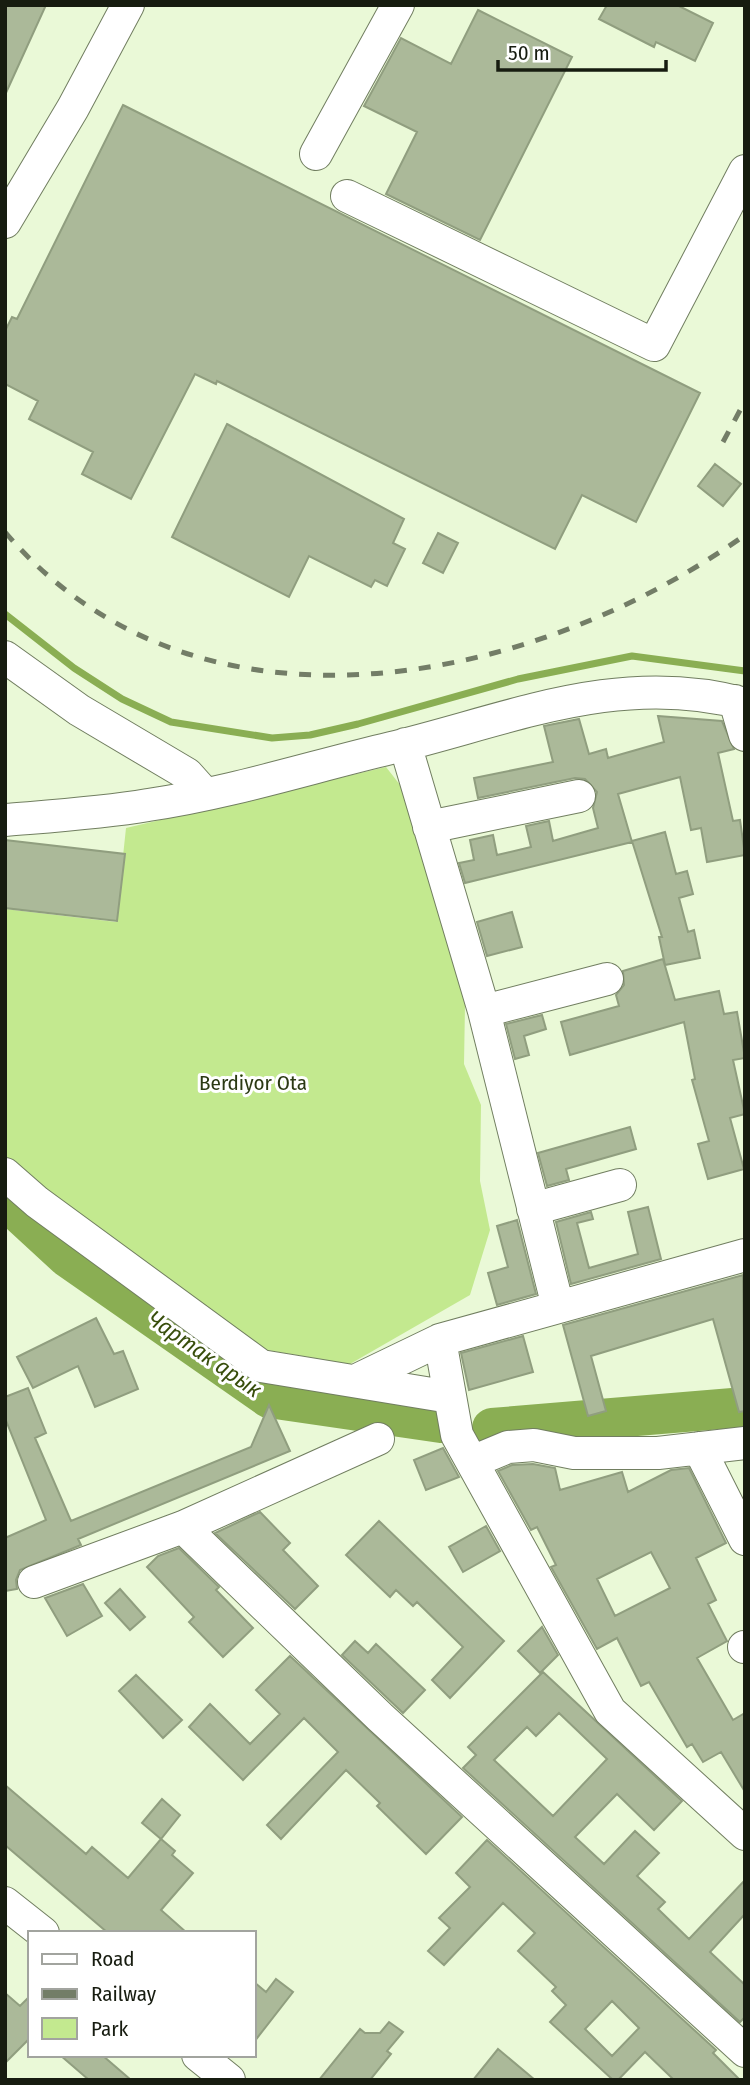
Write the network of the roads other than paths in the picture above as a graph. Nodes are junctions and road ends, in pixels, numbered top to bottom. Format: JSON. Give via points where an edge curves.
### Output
{"nodes":[{"id":1,"x":128,"y":5,"type":"edge"},
{"id":2,"x":398,"y":5,"type":"edge"},
{"id":3,"x":316,"y":154,"type":"dead end"},
{"id":4,"x":745,"y":171,"type":"edge"},
{"id":5,"x":347,"y":196,"type":"dead end"},
{"id":6,"x":5,"y":222,"type":"edge"},
{"id":7,"x":5,"y":657,"type":"edge"},
{"id":8,"x":740,"y":703,"type":"edge"},
{"id":9,"x":745,"y":735,"type":"edge"},
{"id":10,"x":405,"y":744,"type":"junction"},
{"id":11,"x":204,"y":793,"type":"junction"},
{"id":12,"x":579,"y":796,"type":"dead end"},
{"id":13,"x":5,"y":820,"type":"edge"},
{"id":14,"x":429,"y":827,"type":"junction"},
{"id":15,"x":607,"y":979,"type":"dead end"},
{"id":16,"x":484,"y":1011,"type":"junction"},
{"id":17,"x":5,"y":1174,"type":"edge"},
{"id":18,"x":620,"y":1185,"type":"dead end"},
{"id":19,"x":533,"y":1209,"type":"junction"},
{"id":20,"x":745,"y":1255,"type":"edge"},
{"id":21,"x":558,"y":1307,"type":"junction"},
{"id":22,"x":440,"y":1340,"type":"junction"},
{"id":23,"x":357,"y":1380,"type":"junction"},
{"id":24,"x":450,"y":1397,"type":"junction"},
{"id":25,"x":378,"y":1439,"type":"dead end"},
{"id":26,"x":745,"y":1443,"type":"edge"},
{"id":27,"x":699,"y":1448,"type":"junction"},
{"id":28,"x":472,"y":1462,"type":"junction"},
{"id":29,"x":183,"y":1527,"type":"junction"},
{"id":30,"x":745,"y":1539,"type":"edge"},
{"id":31,"x":34,"y":1582,"type":"dead end"},
{"id":32,"x":745,"y":1834,"type":"edge"},
{"id":33,"x":5,"y":1903,"type":"edge"},
{"id":34,"x":40,"y":1931,"type":"edge"},
{"id":35,"x":745,"y":2051,"type":"edge"},
{"id":36,"x":200,"y":2057,"type":"edge"},
{"id":37,"x":229,"y":2080,"type":"edge"}],
"edges":[{"from":1,"to":6,"type":"street"},
{"from":2,"to":3,"type":"street"},
{"from":4,"to":5,"type":"street","via":[[654,345]]},
{"from":7,"to":11,"type":"street","via":[[79,710],[187,774]]},
{"from":8,"to":9,"type":"street"},
{"from":8,"to":10,"type":"street","via":[[634,692],[598,695]]},
{"from":10,"to":11,"type":"street"},
{"from":10,"to":14,"type":"street"},
{"from":11,"to":13,"type":"street","via":[[150,805]]},
{"from":12,"to":14,"type":"street"},
{"from":14,"to":16,"type":"street"},
{"from":15,"to":16,"type":"street"},
{"from":16,"to":19,"type":"street"},
{"from":17,"to":23,"type":"street","via":[[261,1366]]},
{"from":18,"to":19,"type":"street"},
{"from":19,"to":21,"type":"street"},
{"from":20,"to":21,"type":"street"},
{"from":21,"to":22,"type":"street"},
{"from":22,"to":23,"type":"street"},
{"from":22,"to":24,"type":"street"},
{"from":23,"to":24,"type":"street"},
{"from":24,"to":28,"type":"street","via":[[457,1435]]},
{"from":25,"to":29,"type":"street"},
{"from":26,"to":27,"type":"street"},
{"from":27,"to":28,"type":"street","via":[[574,1453],[534,1445],[508,1447]]},
{"from":27,"to":30,"type":"street"},
{"from":28,"to":32,"type":"street","via":[[610,1711]]},
{"from":29,"to":31,"type":"street"},
{"from":29,"to":35,"type":"street","via":[[380,1717]]},
{"from":33,"to":34,"type":"street"},
{"from":36,"to":37,"type":"street"}]}
